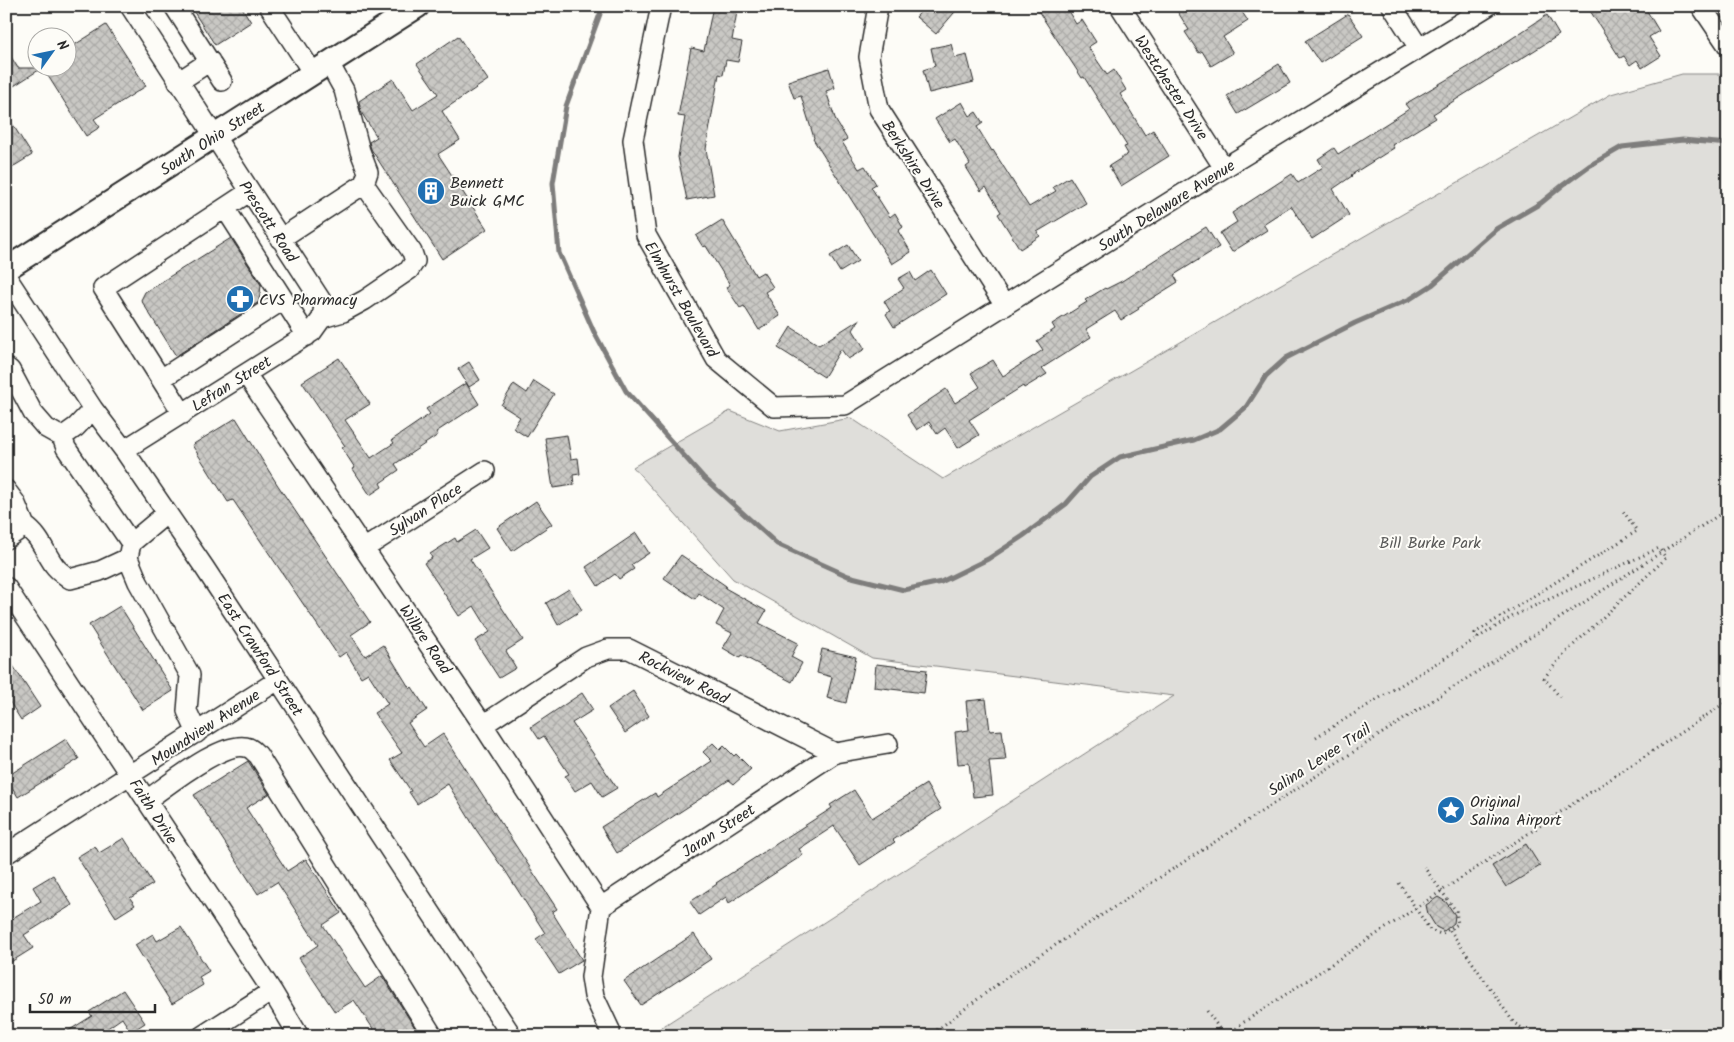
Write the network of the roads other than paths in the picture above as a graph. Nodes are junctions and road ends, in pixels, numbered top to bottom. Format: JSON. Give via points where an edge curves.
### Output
{"nodes":[{"id":1,"x":130,"y":6,"type":"edge"},
{"id":2,"x":174,"y":6,"type":"edge"},
{"id":3,"x":183,"y":6,"type":"edge"},
{"id":4,"x":269,"y":6,"type":"edge"},
{"id":5,"x":418,"y":6,"type":"edge"},
{"id":6,"x":661,"y":6,"type":"edge"},
{"id":7,"x":878,"y":6,"type":"edge"},
{"id":8,"x":1120,"y":6,"type":"edge"},
{"id":9,"x":1392,"y":6,"type":"edge"},
{"id":10,"x":1488,"y":6,"type":"edge"},
{"id":11,"x":1701,"y":6,"type":"edge"},
{"id":12,"x":1728,"y":46,"type":"edge"},
{"id":13,"x":1419,"y":48,"type":"junction"},
{"id":14,"x":210,"y":61,"type":"junction"},
{"id":15,"x":321,"y":68,"type":"junction"},
{"id":16,"x":178,"y":82,"type":"junction"},
{"id":17,"x":222,"y":82,"type":"dead end"},
{"id":18,"x":213,"y":137,"type":"junction"},
{"id":19,"x":1224,"y":168,"type":"junction"},
{"id":20,"x":364,"y":184,"type":"junction"},
{"id":21,"x":250,"y":192,"type":"junction"},
{"id":22,"x":225,"y":208,"type":"junction"},
{"id":23,"x":280,"y":239,"type":"junction"},
{"id":24,"x":6,"y":269,"type":"edge"},
{"id":25,"x":6,"y":276,"type":"edge"},
{"id":26,"x":283,"y":300,"type":"junction"},
{"id":27,"x":1005,"y":306,"type":"junction"},
{"id":28,"x":323,"y":312,"type":"junction"},
{"id":29,"x":306,"y":336,"type":"junction"},
{"id":30,"x":6,"y":367,"type":"edge"},
{"id":31,"x":246,"y":374,"type":"junction"},
{"id":32,"x":161,"y":379,"type":"junction"},
{"id":33,"x":845,"y":405,"type":"joint"},
{"id":34,"x":92,"y":409,"type":"junction"},
{"id":35,"x":183,"y":414,"type":"junction"},
{"id":36,"x":62,"y":438,"type":"junction"},
{"id":37,"x":124,"y":450,"type":"junction"},
{"id":38,"x":485,"y":471,"type":"dead end"},
{"id":39,"x":6,"y":490,"type":"edge"},
{"id":40,"x":167,"y":513,"type":"junction"},
{"id":41,"x":25,"y":526,"type":"junction"},
{"id":42,"x":6,"y":539,"type":"edge"},
{"id":43,"x":365,"y":548,"type":"junction"},
{"id":44,"x":130,"y":550,"type":"junction"},
{"id":45,"x":6,"y":587,"type":"edge"},
{"id":46,"x":278,"y":680,"type":"junction"},
{"id":47,"x":483,"y":725,"type":"junction"},
{"id":48,"x":197,"y":733,"type":"junction"},
{"id":49,"x":888,"y":744,"type":"dead end"},
{"id":50,"x":836,"y":753,"type":"junction"},
{"id":51,"x":130,"y":775,"type":"junction"},
{"id":52,"x":147,"y":800,"type":"junction"},
{"id":53,"x":6,"y":854,"type":"edge"},
{"id":54,"x":601,"y":907,"type":"junction"},
{"id":55,"x":272,"y":991,"type":"junction"},
{"id":56,"x":610,"y":1030,"type":"dead end"},
{"id":57,"x":213,"y":1032,"type":"edge"},
{"id":58,"x":299,"y":1036,"type":"edge"},
{"id":59,"x":433,"y":1036,"type":"edge"},
{"id":60,"x":512,"y":1036,"type":"edge"}],
"edges":[{"from":1,"to":16,"type":"street","name":"Prescott Road"},
{"from":2,"to":14,"type":"street"},
{"from":3,"to":14,"type":"street","via":[[210,48]]},
{"from":4,"to":15,"type":"street"},
{"from":5,"to":15,"type":"main road","name":"South Ohio Street"},
{"from":6,"to":33,"type":"street","name":"Elmhurst Boulevard","via":[[633,140],[646,235],[716,360],[774,407]]},
{"from":7,"to":27,"type":"street","name":"Berkshire Drive","via":[[869,58],[879,109]]},
{"from":8,"to":19,"type":"street","name":"Westchester Drive"},
{"from":9,"to":13,"type":"street"},
{"from":10,"to":13,"type":"street","name":"South Delaware Avenue"},
{"from":11,"to":12,"type":"street"},
{"from":13,"to":19,"type":"street","name":"South Delaware Avenue"},
{"from":14,"to":16,"type":"street"},
{"from":14,"to":17,"type":"street"},
{"from":15,"to":18,"type":"main road","name":"South Ohio Street"},
{"from":15,"to":20,"type":"street","via":[[344,90],[368,172]]},
{"from":16,"to":18,"type":"street","name":"Prescott Road"},
{"from":18,"to":21,"type":"street","name":"Prescott Road"},
{"from":18,"to":24,"type":"main road","name":"South Ohio Street"},
{"from":19,"to":27,"type":"street","name":"South Delaware Avenue"},
{"from":20,"to":23,"type":"street"},
{"from":20,"to":28,"type":"street","via":[[412,252],[414,261],[409,270],[365,300],[343,312]]},
{"from":21,"to":22,"type":"street"},
{"from":21,"to":23,"type":"street","name":"Prescott Road"},
{"from":22,"to":26,"type":"street"},
{"from":22,"to":32,"type":"street","via":[[103,288]]},
{"from":23,"to":28,"type":"street","name":"Prescott Road"},
{"from":25,"to":34,"type":"street","name":"East Crawford Street"},
{"from":26,"to":29,"type":"street"},
{"from":26,"to":32,"type":"street"},
{"from":27,"to":33,"type":"street","name":"South Delaware Avenue"},
{"from":28,"to":29,"type":"street","name":"Lefran Street","via":[[312,332]]},
{"from":29,"to":31,"type":"street","name":"Lefran Street"},
{"from":30,"to":36,"type":"street","via":[[33,413],[46,428]]},
{"from":31,"to":35,"type":"street","name":"Lefran Street"},
{"from":31,"to":43,"type":"street","name":"Wilbre Road"},
{"from":32,"to":35,"type":"street"},
{"from":34,"to":36,"type":"street"},
{"from":34,"to":37,"type":"street","name":"East Crawford Street"},
{"from":35,"to":37,"type":"street","name":"Lefran Street"},
{"from":36,"to":44,"type":"street"},
{"from":37,"to":40,"type":"street","name":"East Crawford Street"},
{"from":38,"to":43,"type":"street","name":"Sylvan Place"},
{"from":39,"to":41,"type":"street"},
{"from":40,"to":44,"type":"street"},
{"from":40,"to":46,"type":"street","name":"East Crawford Street"},
{"from":41,"to":42,"type":"street"},
{"from":41,"to":44,"type":"street","via":[[40,540],[55,567],[70,579],[100,571]]},
{"from":43,"to":47,"type":"street","name":"Wilbre Road"},
{"from":44,"to":48,"type":"street","via":[[138,582],[190,675],[187,711]]},
{"from":45,"to":51,"type":"street","name":"Faith Drive"},
{"from":46,"to":48,"type":"street","name":"Moundview Avenue"},
{"from":46,"to":60,"type":"street","name":"East Crawford Street"},
{"from":47,"to":50,"type":"street","name":"Rockview Road","via":[[586,657],[608,648],[629,649]]},
{"from":47,"to":54,"type":"street","name":"Wilbre Road"},
{"from":48,"to":51,"type":"street","name":"Moundview Avenue"},
{"from":49,"to":50,"type":"street"},
{"from":50,"to":54,"type":"street","name":"Jaran Street"},
{"from":51,"to":52,"type":"street","name":"Faith Drive"},
{"from":51,"to":53,"type":"street","name":"Moundview Avenue"},
{"from":52,"to":55,"type":"street","name":"Faith Drive"},
{"from":52,"to":59,"type":"street","via":[[212,755],[234,747],[249,748],[258,756]]},
{"from":54,"to":56,"type":"street","via":[[591,977],[594,996]]},
{"from":55,"to":57,"type":"street"},
{"from":55,"to":58,"type":"street","name":"Faith Drive"}]}
